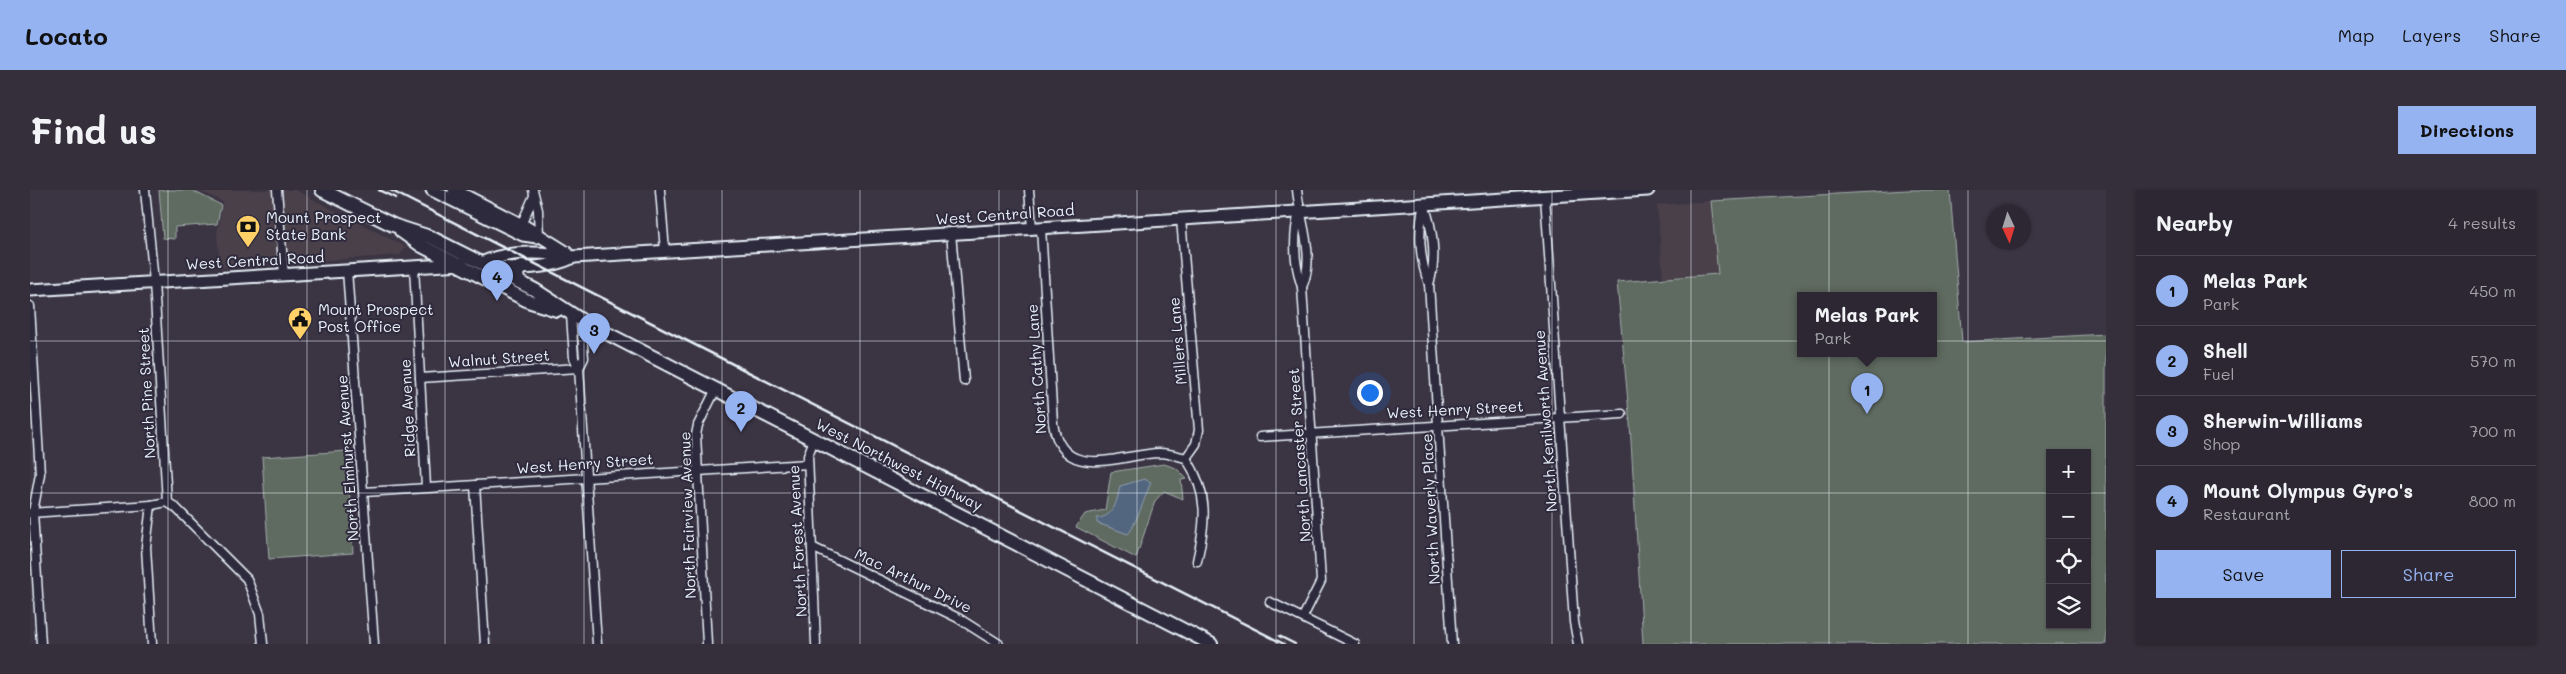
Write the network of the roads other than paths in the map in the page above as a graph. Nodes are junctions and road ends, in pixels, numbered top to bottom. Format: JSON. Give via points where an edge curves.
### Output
{"nodes":[{"id":1,"x":146,"y":190,"type":"edge"},
{"id":2,"x":277,"y":190,"type":"edge"},
{"id":3,"x":322,"y":190,"type":"edge"},
{"id":4,"x":432,"y":190,"type":"edge"},
{"id":5,"x":454,"y":190,"type":"edge"},
{"id":6,"x":660,"y":190,"type":"edge"},
{"id":7,"x":1029,"y":190,"type":"edge"},
{"id":8,"x":1297,"y":190,"type":"edge"},
{"id":9,"x":1648,"y":190,"type":"edge"},
{"id":10,"x":534,"y":193,"type":"edge"},
{"id":11,"x":1545,"y":196,"type":"junction"},
{"id":12,"x":1424,"y":204,"type":"junction"},
{"id":13,"x":1299,"y":212,"type":"junction"},
{"id":14,"x":1181,"y":219,"type":"junction"},
{"id":15,"x":393,"y":225,"type":"junction"},
{"id":16,"x":1037,"y":228,"type":"junction"},
{"id":17,"x":522,"y":230,"type":"junction"},
{"id":18,"x":951,"y":233,"type":"junction"},
{"id":19,"x":539,"y":237,"type":"junction"},
{"id":20,"x":665,"y":251,"type":"junction"},
{"id":21,"x":530,"y":254,"type":"junction"},
{"id":22,"x":574,"y":257,"type":"junction"},
{"id":23,"x":482,"y":263,"type":"junction"},
{"id":24,"x":458,"y":265,"type":"junction"},
{"id":25,"x":522,"y":266,"type":"junction"},
{"id":26,"x":414,"y":267,"type":"junction"},
{"id":27,"x":347,"y":270,"type":"junction"},
{"id":28,"x":284,"y":275,"type":"junction"},
{"id":29,"x":154,"y":282,"type":"junction"},
{"id":30,"x":518,"y":282,"type":"junction"},
{"id":31,"x":1302,"y":287,"type":"junction"},
{"id":32,"x":30,"y":290,"type":"edge"},
{"id":33,"x":30,"y":306,"type":"edge"},
{"id":34,"x":576,"y":318,"type":"junction"},
{"id":35,"x":580,"y":368,"type":"junction"},
{"id":36,"x":420,"y":378,"type":"junction"},
{"id":37,"x":964,"y":381,"type":"dead end"},
{"id":38,"x":716,"y":389,"type":"junction"},
{"id":39,"x":1622,"y":414,"type":"dead end"},
{"id":40,"x":1560,"y":418,"type":"junction"},
{"id":41,"x":1440,"y":425,"type":"junction"},
{"id":42,"x":1312,"y":432,"type":"junction"},
{"id":43,"x":1260,"y":437,"type":"dead end"},
{"id":44,"x":814,"y":439,"type":"junction"},
{"id":45,"x":1186,"y":458,"type":"junction"},
{"id":46,"x":808,"y":464,"type":"junction"},
{"id":47,"x":697,"y":471,"type":"junction"},
{"id":48,"x":586,"y":478,"type":"junction"},
{"id":49,"x":475,"y":485,"type":"junction"},
{"id":50,"x":426,"y":487,"type":"junction"},
{"id":51,"x":364,"y":492,"type":"junction"},
{"id":52,"x":167,"y":502,"type":"junction"},
{"id":53,"x":151,"y":506,"type":"junction"},
{"id":54,"x":31,"y":512,"type":"edge"},
{"id":55,"x":812,"y":547,"type":"junction"},
{"id":56,"x":1197,"y":561,"type":"dead end"},
{"id":57,"x":1270,"y":602,"type":"dead end"},
{"id":58,"x":1303,"y":617,"type":"junction"},
{"id":59,"x":42,"y":644,"type":"edge"},
{"id":60,"x":152,"y":644,"type":"edge"},
{"id":61,"x":263,"y":644,"type":"edge"},
{"id":62,"x":374,"y":644,"type":"edge"},
{"id":63,"x":485,"y":644,"type":"edge"},
{"id":64,"x":597,"y":644,"type":"edge"},
{"id":65,"x":707,"y":644,"type":"edge"},
{"id":66,"x":816,"y":644,"type":"edge"},
{"id":67,"x":999,"y":644,"type":"edge"},
{"id":68,"x":1210,"y":644,"type":"edge"},
{"id":69,"x":1355,"y":644,"type":"edge"},
{"id":70,"x":1452,"y":644,"type":"edge"},
{"id":71,"x":1578,"y":644,"type":"edge"}],
"edges":[{"from":1,"to":29,"type":"street","name":"North Pine Street"},
{"from":2,"to":28,"type":"street"},
{"from":3,"to":15,"type":"main road","name":"West Northwest Highway"},
{"from":4,"to":17,"type":"main road"},
{"from":5,"to":17,"type":"main road"},
{"from":6,"to":20,"type":"street"},
{"from":7,"to":16,"type":"street","name":"North Cathy Lane"},
{"from":8,"to":13,"type":"street"},
{"from":9,"to":11,"type":"main road","name":"West Central Road"},
{"from":10,"to":17,"type":"street"},
{"from":10,"to":19,"type":"street"},
{"from":11,"to":12,"type":"main road","name":"West Central Road"},
{"from":11,"to":40,"type":"street","name":"North Kenilworth Avenue"},
{"from":12,"to":13,"type":"main road","name":"West Central Road"},
{"from":12,"to":41,"type":"street","name":"North Waverly Place","via":[[1430,220],[1434,270],[1429,284]]},
{"from":13,"to":14,"type":"main road","name":"West Central Road"},
{"from":13,"to":31,"type":"street","name":"North Lancaster Street","via":[[1295,228],[1296,270]]},
{"from":13,"to":31,"type":"street","name":"North Lancaster Street","via":[[1305,228],[1308,274]]},
{"from":14,"to":16,"type":"main road","name":"West Central Road"},
{"from":14,"to":45,"type":"street","name":"Millers Lane","via":[[1199,430],[1196,444]]},
{"from":15,"to":23,"type":"main road","name":"West Northwest Highway","via":[[430,237]]},
{"from":15,"to":24,"type":"main road","name":"West Northwest Highway","via":[[422,246]]},
{"from":16,"to":18,"type":"main road","name":"West Central Road"},
{"from":16,"to":45,"type":"street","name":"North Cathy Lane","via":[[1056,440],[1069,455],[1098,461],[1158,453]]},
{"from":17,"to":19,"type":"main road"},
{"from":17,"to":21,"type":"main road","via":[[530,240]]},
{"from":18,"to":20,"type":"main road","name":"West Central Road"},
{"from":18,"to":37,"type":"street"},
{"from":19,"to":22,"type":"main road"},
{"from":20,"to":22,"type":"main road","name":"West Central Road"},
{"from":21,"to":22,"type":"main road","name":"West Central Road","via":[[554,253]]},
{"from":21,"to":23,"type":"main road","name":"West Central Road","via":[[495,256]]},
{"from":22,"to":25,"type":"main road","name":"West Central Road","via":[[560,264]]},
{"from":23,"to":24,"type":"main road","name":"West Central Road"},
{"from":23,"to":25,"type":"main road","name":"West Central Road","via":[[502,268]]},
{"from":23,"to":30,"type":"main road","name":"West Northwest Highway"},
{"from":24,"to":26,"type":"main road","name":"West Central Road"},
{"from":24,"to":34,"type":"main road","name":"West Northwest Highway","via":[[528,301]]},
{"from":25,"to":30,"type":"main road","via":[[517,273]]},
{"from":26,"to":27,"type":"main road","name":"West Central Road"},
{"from":26,"to":36,"type":"street","name":"Ridge Avenue"},
{"from":27,"to":28,"type":"main road","name":"West Central Road"},
{"from":27,"to":51,"type":"street","name":"North Elmhurst Avenue"},
{"from":28,"to":29,"type":"main road","name":"West Central Road"},
{"from":29,"to":32,"type":"main road","name":"West Central Road"},
{"from":29,"to":52,"type":"street","name":"North Pine Street"},
{"from":30,"to":34,"type":"main road","name":"West Northwest Highway"},
{"from":31,"to":42,"type":"street","name":"North Lancaster Street"},
{"from":33,"to":54,"type":"street","via":[[40,472]]},
{"from":34,"to":35,"type":"street","via":[[574,358]]},
{"from":34,"to":38,"type":"main road","name":"West Northwest Highway"},
{"from":35,"to":36,"type":"street","name":"Walnut Street"},
{"from":35,"to":48,"type":"street"},
{"from":36,"to":50,"type":"street","name":"Ridge Avenue"},
{"from":38,"to":44,"type":"main road","name":"West Northwest Highway"},
{"from":38,"to":47,"type":"street","name":"North Fairview Avenue","via":[[696,430]]},
{"from":39,"to":40,"type":"street","name":"West Henry Street"},
{"from":40,"to":41,"type":"street","name":"West Henry Street"},
{"from":40,"to":71,"type":"street","name":"North Kenilworth Avenue"},
{"from":41,"to":42,"type":"street","name":"West Henry Street"},
{"from":41,"to":70,"type":"street","name":"North Waverly Place"},
{"from":42,"to":43,"type":"street","name":"West Henry Street"},
{"from":42,"to":58,"type":"street","name":"North Lancaster Street","via":[[1321,581]]},
{"from":44,"to":46,"type":"street","name":"North Forest Avenue","via":[[809,448]]},
{"from":44,"to":68,"type":"main road","name":"West Northwest Highway"},
{"from":45,"to":56,"type":"street","via":[[1197,474],[1205,511]]},
{"from":46,"to":47,"type":"street","name":"West Henry Street"},
{"from":46,"to":55,"type":"street","name":"North Forest Avenue"},
{"from":47,"to":48,"type":"street","name":"West Henry Street"},
{"from":47,"to":65,"type":"street","name":"North Fairview Avenue"},
{"from":48,"to":49,"type":"street","name":"West Henry Street"},
{"from":48,"to":64,"type":"street"},
{"from":49,"to":50,"type":"street","name":"West Henry Street"},
{"from":49,"to":63,"type":"street"},
{"from":50,"to":51,"type":"street","name":"West Henry Street"},
{"from":51,"to":62,"type":"street","name":"North Elmhurst Avenue"},
{"from":52,"to":53,"type":"street"},
{"from":52,"to":61,"type":"street","via":[[247,579],[258,607]]},
{"from":53,"to":54,"type":"street"},
{"from":53,"to":60,"type":"street","via":[[146,544]]},
{"from":54,"to":59,"type":"street"},
{"from":55,"to":66,"type":"street","name":"North Forest Avenue"},
{"from":55,"to":67,"type":"street","name":"Mac Arthur Drive","via":[[958,618]]},
{"from":57,"to":58,"type":"street"},
{"from":58,"to":69,"type":"street"}]}
